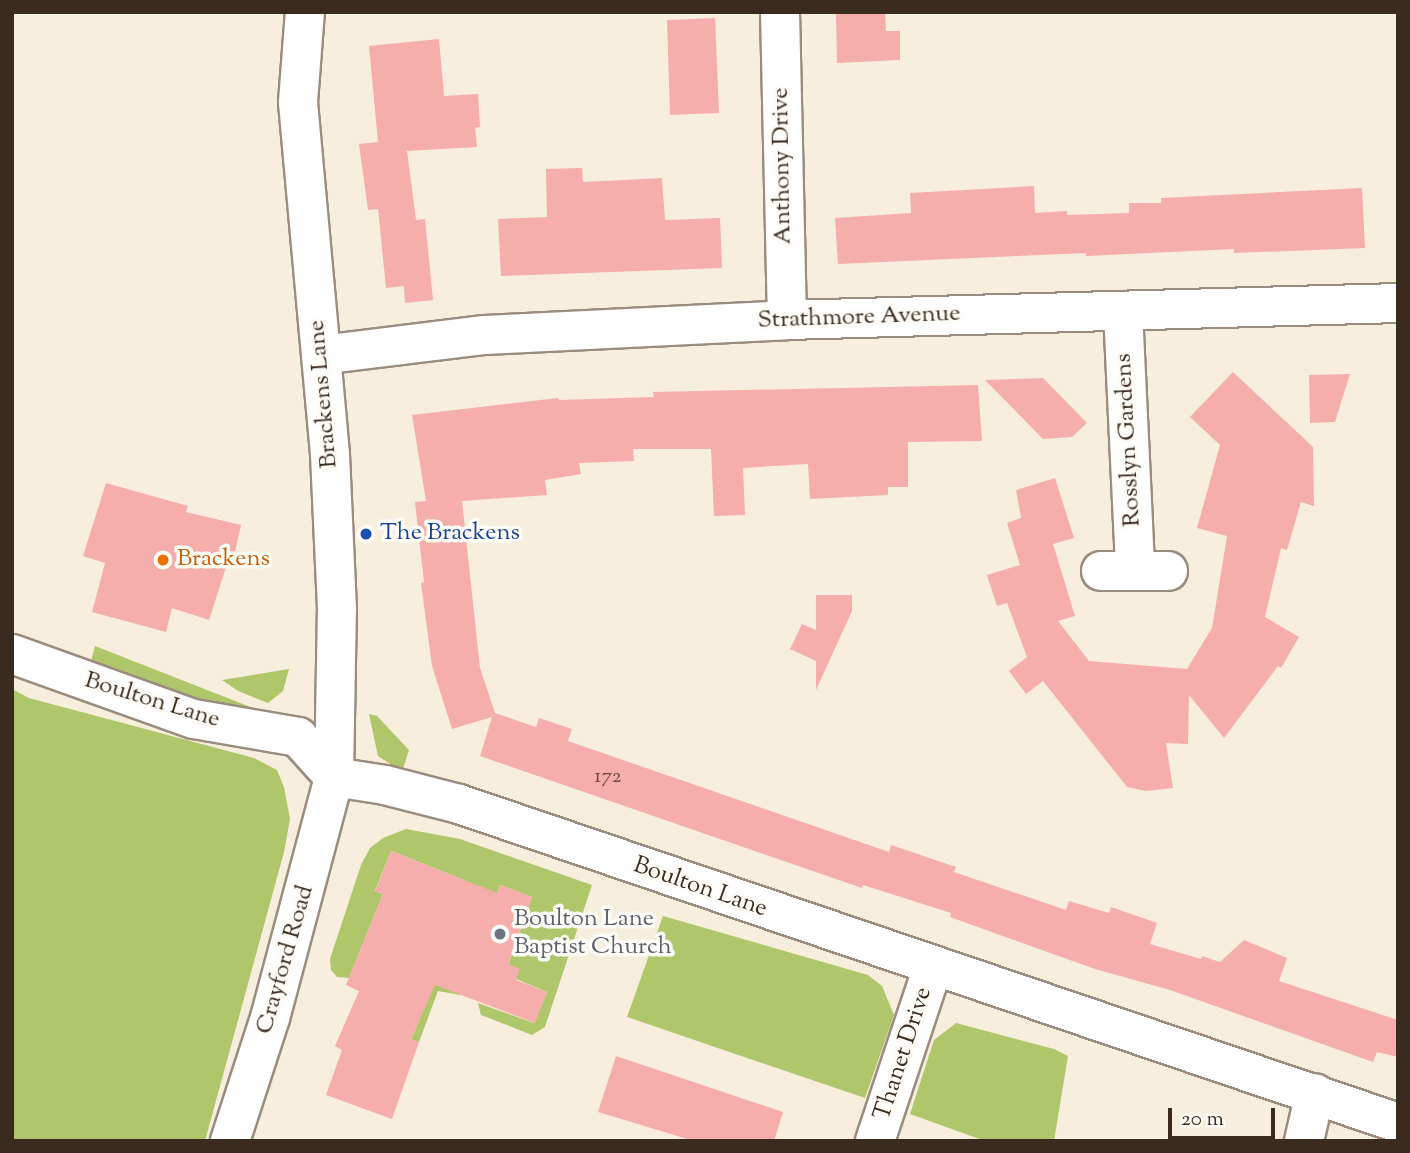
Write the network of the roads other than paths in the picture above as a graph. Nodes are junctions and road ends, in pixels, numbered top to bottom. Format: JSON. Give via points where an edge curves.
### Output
{"nodes":[{"id":1,"x":305,"y":12,"type":"edge"},
{"id":2,"x":780,"y":12,"type":"edge"},
{"id":3,"x":1398,"y":303,"type":"edge"},
{"id":4,"x":1123,"y":311,"type":"junction"},
{"id":5,"x":787,"y":320,"type":"junction"},
{"id":6,"x":321,"y":355,"type":"junction"},
{"id":7,"x":1135,"y":571,"type":"dead end"},
{"id":8,"x":12,"y":654,"type":"edge"},
{"id":9,"x":334,"y":777,"type":"junction"},
{"id":10,"x":933,"y":967,"type":"junction"},
{"id":11,"x":1315,"y":1093,"type":"junction"},
{"id":12,"x":1398,"y":1123,"type":"edge"},
{"id":13,"x":230,"y":1141,"type":"edge"},
{"id":14,"x":875,"y":1141,"type":"edge"},
{"id":15,"x":1304,"y":1141,"type":"edge"}],
"edges":[{"from":1,"to":6,"type":"street","name":"Brackens Lane","via":[[298,102]]},
{"from":2,"to":5,"type":"street","name":"Anthony Drive"},
{"from":3,"to":4,"type":"street","name":"Strathmore Avenue"},
{"from":4,"to":5,"type":"street","name":"Strathmore Avenue"},
{"from":4,"to":7,"type":"street","name":"Rosslyn Gardens"},
{"from":5,"to":6,"type":"street","name":"Strathmore Avenue","via":[[485,335]]},
{"from":6,"to":9,"type":"street","name":"Brackens Lane","via":[[337,609]]},
{"from":8,"to":9,"type":"street","name":"Boulton Lane","via":[[194,719],[298,737]]},
{"from":9,"to":10,"type":"street","name":"Boulton Lane","via":[[459,804]]},
{"from":9,"to":13,"type":"street","name":"Crayford Road","via":[[273,1005]]},
{"from":10,"to":11,"type":"street","name":"Boulton Lane"},
{"from":10,"to":14,"type":"street","name":"Thanet Drive"},
{"from":11,"to":12,"type":"street","name":"Boulton Lane"},
{"from":11,"to":15,"type":"street"}]}
